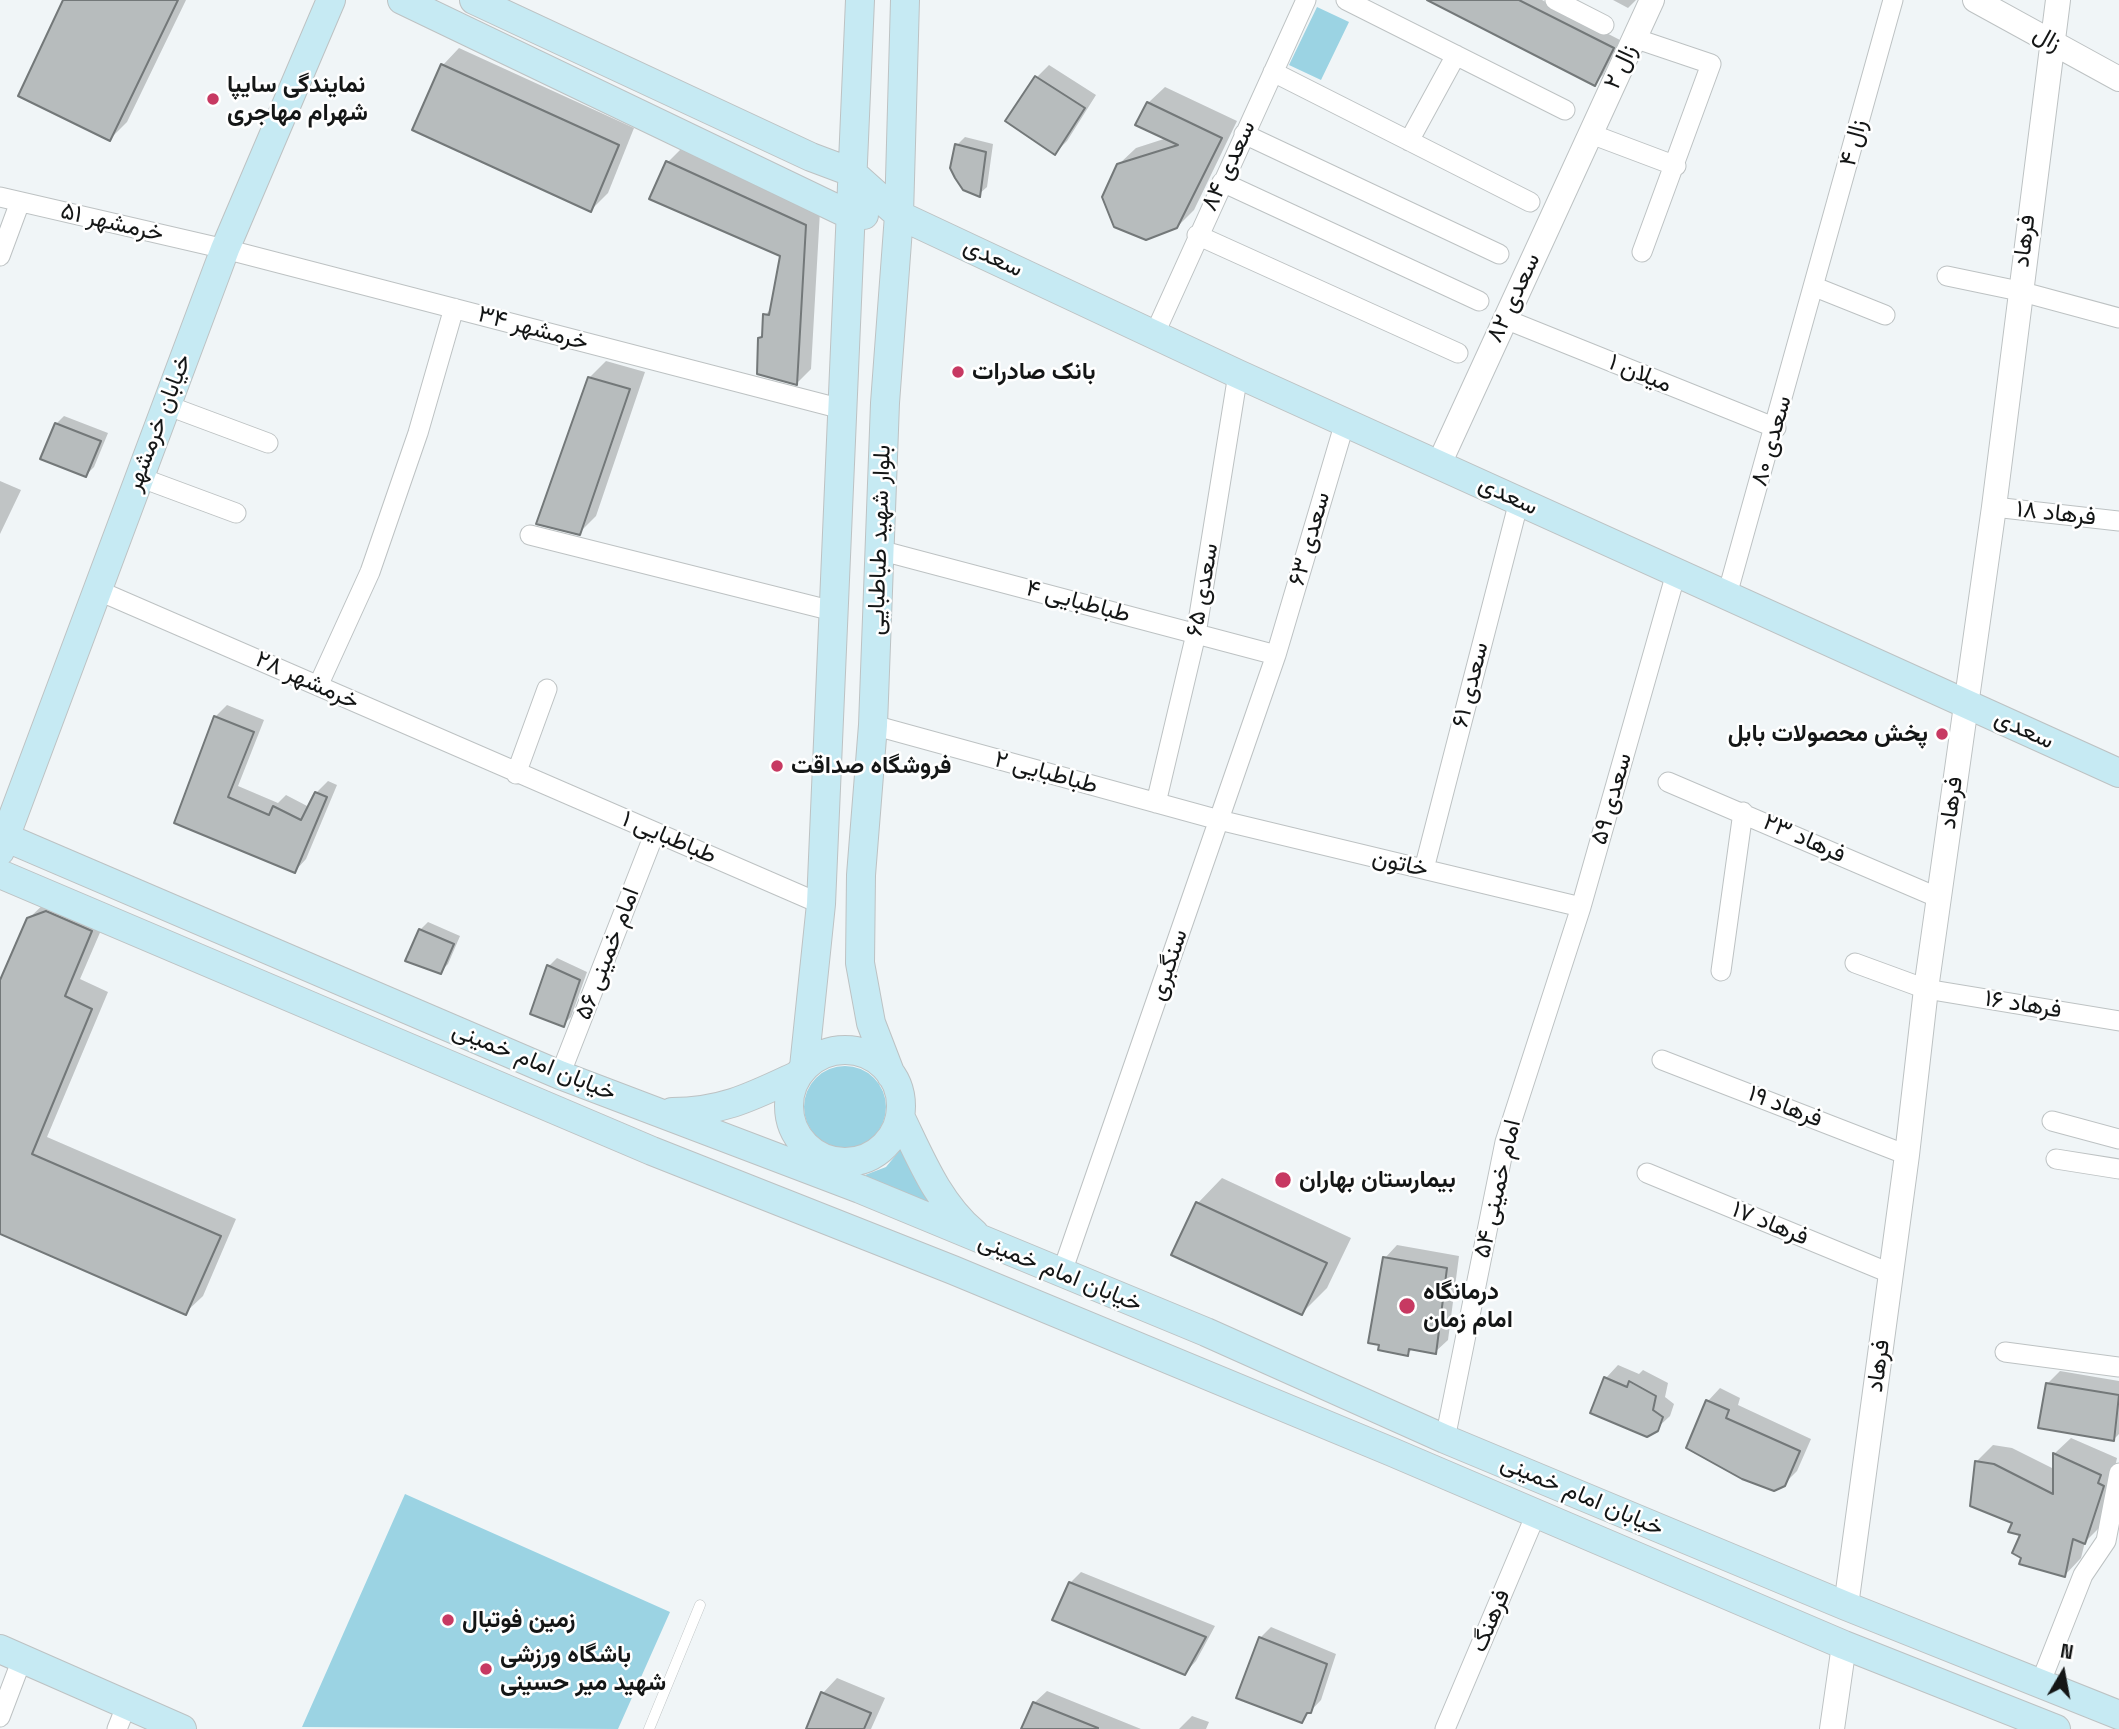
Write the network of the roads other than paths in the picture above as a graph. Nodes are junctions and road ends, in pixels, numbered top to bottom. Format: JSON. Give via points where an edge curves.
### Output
{"nodes":[{"id":1,"x":331,"y":0,"type":"edge"},
{"id":2,"x":402,"y":0,"type":"edge"},
{"id":3,"x":474,"y":0,"type":"edge"},
{"id":4,"x":860,"y":0,"type":"edge"},
{"id":5,"x":905,"y":0,"type":"edge"},
{"id":6,"x":1306,"y":0,"type":"edge"},
{"id":7,"x":1346,"y":0,"type":"edge"},
{"id":8,"x":1555,"y":0,"type":"edge"},
{"id":9,"x":1652,"y":0,"type":"edge"},
{"id":10,"x":1894,"y":0,"type":"edge"},
{"id":11,"x":1975,"y":0,"type":"edge"},
{"id":12,"x":2058,"y":0,"type":"edge"},
{"id":13,"x":1604,"y":24,"type":"dead end"},
{"id":14,"x":1634,"y":38,"type":"junction"},
{"id":15,"x":2051,"y":41,"type":"junction"},
{"id":16,"x":1456,"y":55,"type":"junction"},
{"id":17,"x":1273,"y":72,"type":"junction"},
{"id":18,"x":2119,"y":79,"type":"edge"},
{"id":19,"x":1565,"y":110,"type":"dead end"},
{"id":20,"x":1244,"y":134,"type":"junction"},
{"id":21,"x":1591,"y":134,"type":"junction"},
{"id":22,"x":1409,"y":141,"type":"junction"},
{"id":23,"x":1676,"y":166,"type":"junction"},
{"id":24,"x":850,"y":172,"type":"junction"},
{"id":25,"x":1222,"y":182,"type":"junction"},
{"id":26,"x":0,"y":197,"type":"edge"},
{"id":27,"x":20,"y":202,"type":"junction"},
{"id":28,"x":1530,"y":202,"type":"dead end"},
{"id":29,"x":850,"y":215,"type":"junction"},
{"id":30,"x":899,"y":215,"type":"junction"},
{"id":31,"x":1197,"y":235,"type":"junction"},
{"id":32,"x":225,"y":249,"type":"junction"},
{"id":33,"x":1642,"y":252,"type":"dead end"},
{"id":34,"x":1499,"y":254,"type":"dead end"},
{"id":35,"x":0,"y":256,"type":"edge"},
{"id":36,"x":1947,"y":276,"type":"dead end"},
{"id":37,"x":1815,"y":287,"type":"junction"},
{"id":38,"x":2019,"y":291,"type":"junction"},
{"id":39,"x":1479,"y":301,"type":"dead end"},
{"id":40,"x":454,"y":308,"type":"junction"},
{"id":41,"x":1885,"y":314,"type":"dead end"},
{"id":42,"x":2119,"y":318,"type":"edge"},
{"id":43,"x":1505,"y":319,"type":"junction"},
{"id":44,"x":1155,"y":333,"type":"junction"},
{"id":45,"x":1458,"y":353,"type":"dead end"},
{"id":46,"x":1238,"y":374,"type":"junction"},
{"id":47,"x":166,"y":405,"type":"junction"},
{"id":48,"x":842,"y":409,"type":"junction"},
{"id":49,"x":1345,"y":422,"type":"junction"},
{"id":50,"x":1776,"y":428,"type":"junction"},
{"id":51,"x":268,"y":443,"type":"dead end"},
{"id":52,"x":1439,"y":464,"type":"junction"},
{"id":53,"x":139,"y":477,"type":"junction"},
{"id":54,"x":1518,"y":501,"type":"junction"},
{"id":55,"x":1994,"y":507,"type":"junction"},
{"id":56,"x":236,"y":513,"type":"dead end"},
{"id":57,"x":2119,"y":521,"type":"edge"},
{"id":58,"x":530,"y":535,"type":"dead end"},
{"id":59,"x":879,"y":550,"type":"junction"},
{"id":60,"x":1676,"y":573,"type":"junction"},
{"id":61,"x":97,"y":590,"type":"junction"},
{"id":62,"x":1727,"y":595,"type":"junction"},
{"id":63,"x":833,"y":611,"type":"junction"},
{"id":64,"x":1196,"y":634,"type":"junction"},
{"id":65,"x":1276,"y":655,"type":"junction"},
{"id":66,"x":318,"y":686,"type":"junction"},
{"id":67,"x":547,"y":689,"type":"dead end"},
{"id":68,"x":1965,"y":703,"type":"junction"},
{"id":69,"x":873,"y":725,"type":"junction"},
{"id":70,"x":2119,"y":773,"type":"edge"},
{"id":71,"x":516,"y":774,"type":"junction"},
{"id":72,"x":1668,"y":782,"type":"dead end"},
{"id":73,"x":1156,"y":803,"type":"junction"},
{"id":74,"x":1743,"y":812,"type":"junction"},
{"id":75,"x":1219,"y":820,"type":"junction"},
{"id":76,"x":655,"y":832,"type":"junction"},
{"id":77,"x":2,"y":841,"type":"edge"},
{"id":78,"x":1424,"y":869,"type":"junction"},
{"id":79,"x":0,"y":874,"type":"edge"},
{"id":80,"x":1939,"y":898,"type":"junction"},
{"id":81,"x":821,"y":904,"type":"junction"},
{"id":82,"x":1581,"y":907,"type":"junction"},
{"id":83,"x":1855,"y":963,"type":"dead end"},
{"id":84,"x":1721,"y":971,"type":"dead end"},
{"id":85,"x":1926,"y":989,"type":"junction"},
{"id":86,"x":2119,"y":1021,"type":"edge"},
{"id":87,"x":1543,"y":1024,"type":"joint"},
{"id":88,"x":1662,"y":1060,"type":"dead end"},
{"id":89,"x":801,"y":1071,"type":"junction"},
{"id":90,"x":560,"y":1075,"type":"junction"},
{"id":91,"x":891,"y":1075,"type":"junction"},
{"id":92,"x":659,"y":1112,"type":"junction"},
{"id":93,"x":900,"y":1116,"type":"junction"},
{"id":94,"x":2052,"y":1121,"type":"dead end"},
{"id":95,"x":2119,"y":1139,"type":"edge"},
{"id":96,"x":1907,"y":1155,"type":"junction"},
{"id":97,"x":2056,"y":1158,"type":"dead end"},
{"id":98,"x":816,"y":1160,"type":"junction"},
{"id":99,"x":2119,"y":1169,"type":"edge"},
{"id":100,"x":1647,"y":1173,"type":"dead end"},
{"id":101,"x":744,"y":1188,"type":"junction"},
{"id":102,"x":859,"y":1189,"type":"junction"},
{"id":103,"x":986,"y":1243,"type":"junction"},
{"id":104,"x":953,"y":1270,"type":"junction"},
{"id":105,"x":1892,"y":1274,"type":"junction"},
{"id":106,"x":1061,"y":1275,"type":"junction"},
{"id":107,"x":2005,"y":1352,"type":"dead end"},
{"id":108,"x":2119,"y":1367,"type":"edge"},
{"id":109,"x":1445,"y":1439,"type":"junction"},
{"id":110,"x":2119,"y":1473,"type":"edge"},
{"id":111,"x":1536,"y":1514,"type":"junction"},
{"id":112,"x":700,"y":1605,"type":"dead end"},
{"id":113,"x":1846,"y":1606,"type":"junction"},
{"id":114,"x":1844,"y":1645,"type":"junction"},
{"id":115,"x":11,"y":1654,"type":"edge"},
{"id":116,"x":2040,"y":1684,"type":"junction"},
{"id":117,"x":2119,"y":1715,"type":"edge"},
{"id":118,"x":0,"y":1717,"type":"edge"},
{"id":119,"x":122,"y":1717,"type":"edge"},
{"id":120,"x":183,"y":1729,"type":"edge"},
{"id":121,"x":649,"y":1729,"type":"edge"},
{"id":122,"x":1445,"y":1729,"type":"edge"},
{"id":123,"x":1832,"y":1729,"type":"edge"},
{"id":124,"x":2056,"y":1729,"type":"edge"}],
"edges":[{"from":1,"to":32,"type":"main road","name":"خیابان خرمشهر"},
{"from":2,"to":29,"type":"main road"},
{"from":3,"to":24,"type":"main road"},
{"from":4,"to":24,"type":"main road","name":"بلوار شهید طباطبایی"},
{"from":5,"to":30,"type":"main road","name":"بلوار شهید طباطبایی"},
{"from":6,"to":17,"type":"street","name":"سعدی ۸۴"},
{"from":7,"to":16,"type":"street"},
{"from":8,"to":13,"type":"street"},
{"from":9,"to":14,"type":"street","name":"زال ۲"},
{"from":10,"to":37,"type":"street","name":"زال ۴"},
{"from":11,"to":15,"type":"street","name":"زال"},
{"from":12,"to":15,"type":"street","name":"فرهاد"},
{"from":14,"to":21,"type":"street","name":"زال ۲"},
{"from":14,"to":23,"type":"street","via":[[1711,64]]},
{"from":15,"to":18,"type":"street","name":"زال"},
{"from":15,"to":38,"type":"street","name":"فرهاد"},
{"from":16,"to":19,"type":"street"},
{"from":16,"to":22,"type":"street"},
{"from":17,"to":20,"type":"street","name":"سعدی ۸۴"},
{"from":17,"to":22,"type":"street"},
{"from":20,"to":25,"type":"street","name":"سعدی ۸۴"},
{"from":20,"to":34,"type":"street"},
{"from":21,"to":23,"type":"street"},
{"from":21,"to":43,"type":"street","name":"سعدی ۸۲"},
{"from":22,"to":28,"type":"street"},
{"from":23,"to":33,"type":"street"},
{"from":24,"to":29,"type":"main road","name":"بلوار شهید طباطبایی"},
{"from":24,"to":30,"type":"main road"},
{"from":25,"to":31,"type":"street","name":"سعدی ۸۴"},
{"from":25,"to":39,"type":"street"},
{"from":26,"to":27,"type":"street","name":"خرمشهر ۵۱"},
{"from":27,"to":32,"type":"street","name":"خرمشهر ۵۱"},
{"from":27,"to":35,"type":"street"},
{"from":29,"to":30,"type":"main road"},
{"from":29,"to":48,"type":"main road","name":"بلوار شهید طباطبایی"},
{"from":30,"to":44,"type":"main road","name":"سعدی"},
{"from":30,"to":59,"type":"main road","name":"بلوار شهید طباطبایی"},
{"from":31,"to":44,"type":"street","name":"سعدی ۸۴"},
{"from":31,"to":45,"type":"street"},
{"from":32,"to":40,"type":"street","name":"خرمشهر ۳۴"},
{"from":32,"to":47,"type":"main road","name":"خیابان خرمشهر"},
{"from":36,"to":38,"type":"street"},
{"from":37,"to":41,"type":"street"},
{"from":37,"to":50,"type":"street","name":"سعدی ۸۰"},
{"from":38,"to":42,"type":"street"},
{"from":38,"to":55,"type":"street","name":"فرهاد"},
{"from":40,"to":48,"type":"street","name":"خرمشهر ۳۴"},
{"from":40,"to":66,"type":"street","via":[[418,433],[370,572]]},
{"from":43,"to":50,"type":"street","name":"میلان ۱"},
{"from":43,"to":52,"type":"street","name":"سعدی ۸۲"},
{"from":44,"to":46,"type":"main road","name":"سعدی"},
{"from":46,"to":49,"type":"main road","name":"سعدی"},
{"from":46,"to":64,"type":"street","name":"سعدی ۶۵"},
{"from":47,"to":51,"type":"street"},
{"from":47,"to":53,"type":"main road","name":"خیابان خرمشهر"},
{"from":48,"to":63,"type":"main road","name":"بلوار شهید طباطبایی"},
{"from":49,"to":52,"type":"main road","name":"سعدی"},
{"from":49,"to":65,"type":"street","name":"سعدی ۶۳"},
{"from":50,"to":62,"type":"street","name":"سعدی ۸۰"},
{"from":52,"to":54,"type":"main road","name":"سعدی"},
{"from":53,"to":56,"type":"street"},
{"from":53,"to":61,"type":"main road","name":"خیابان خرمشهر"},
{"from":54,"to":60,"type":"main road","name":"سعدی"},
{"from":54,"to":78,"type":"street","name":"سعدی ۶۱"},
{"from":55,"to":57,"type":"street","name":"فرهاد ۱۸"},
{"from":55,"to":68,"type":"street","name":"فرهاد"},
{"from":58,"to":63,"type":"street"},
{"from":59,"to":64,"type":"street","name":"طباطبایی ۴"},
{"from":59,"to":69,"type":"main road","name":"بلوار شهید طباطبایی"},
{"from":60,"to":62,"type":"main road","name":"سعدی"},
{"from":60,"to":82,"type":"street","name":"سعدی ۵۹"},
{"from":61,"to":66,"type":"street","name":"خرمشهر ۲۸"},
{"from":61,"to":77,"type":"main road","name":"خیابان خرمشهر"},
{"from":62,"to":68,"type":"main road","name":"سعدی"},
{"from":63,"to":81,"type":"main road","name":"بلوار شهید طباطبایی"},
{"from":64,"to":65,"type":"street","name":"طباطبایی ۴"},
{"from":64,"to":73,"type":"street","name":"سعدی ۶۵"},
{"from":65,"to":75,"type":"street","name":"سنگبری"},
{"from":66,"to":71,"type":"street","name":"خرمشهر ۲۸"},
{"from":67,"to":71,"type":"street"},
{"from":68,"to":70,"type":"main road","name":"سعدی"},
{"from":68,"to":80,"type":"street","name":"فرهاد"},
{"from":69,"to":73,"type":"street","name":"طباطبایی ۲"},
{"from":69,"to":91,"type":"main road","name":"بلوار شهید طباطبایی","via":[[861,875],[860,963],[871,1023]]},
{"from":71,"to":76,"type":"street","name":"طباطبایی ۱"},
{"from":72,"to":74,"type":"street","name":"فرهاد ۲۳"},
{"from":73,"to":75,"type":"street","name":"طباطبایی ۲"},
{"from":74,"to":80,"type":"street","name":"فرهاد ۲۳"},
{"from":74,"to":84,"type":"street"},
{"from":75,"to":78,"type":"street","name":"خاتون"},
{"from":75,"to":106,"type":"street","name":"سنگبری"},
{"from":76,"to":81,"type":"street","name":"طباطبایی ۱"},
{"from":76,"to":90,"type":"street","name":"امام خمینی ۵۶"},
{"from":77,"to":90,"type":"main road","name":"خیابان امام خمینی"},
{"from":78,"to":82,"type":"street","name":"خاتون"},
{"from":79,"to":101,"type":"main road","name":"خیابان امام خمینی"},
{"from":80,"to":85,"type":"street","name":"فرهاد"},
{"from":81,"to":89,"type":"main road","name":"بلوار شهید طباطبایی"},
{"from":82,"to":87,"type":"street","name":"سعدی ۵۹"},
{"from":83,"to":85,"type":"street","name":"فرهاد ۱۶"},
{"from":85,"to":86,"type":"street","name":"فرهاد ۱۶"},
{"from":85,"to":96,"type":"street","name":"فرهاد"},
{"from":87,"to":109,"type":"street","name":"امام خمینی ۵۴","via":[[1505,1142]]},
{"from":88,"to":96,"type":"street","name":"فرهاد ۱۹"},
{"from":89,"to":91,"type":"main road","via":[[820,1056],[839,1050],[868,1056]]},
{"from":89,"to":92,"type":"main road","via":[[731,1106],[704,1112]]},
{"from":89,"to":98,"type":"main road","via":[[790,1091],[789,1109],[793,1127]]},
{"from":90,"to":92,"type":"main road","name":"خیابان امام خمینی"},
{"from":91,"to":93,"type":"main road","via":[[898,1087]]},
{"from":92,"to":98,"type":"main road","name":"خیابان امام خمینی"},
{"from":93,"to":98,"type":"main road","via":[[884,1146],[862,1158]]},
{"from":93,"to":103,"type":"main road","via":[[926,1170],[958,1219]]},
{"from":94,"to":95,"type":"street"},
{"from":96,"to":105,"type":"street","name":"فرهاد"},
{"from":97,"to":99,"type":"street"},
{"from":98,"to":101,"type":"main road"},
{"from":98,"to":102,"type":"main road"},
{"from":98,"to":102,"type":"main road","name":"خیابان امام خمینی"},
{"from":100,"to":105,"type":"street","name":"فرهاد ۱۷"},
{"from":101,"to":104,"type":"main road","name":"خیابان امام خمینی"},
{"from":102,"to":103,"type":"main road","name":"خیابان امام خمینی"},
{"from":102,"to":104,"type":"main road","via":[[896,1228]]},
{"from":103,"to":106,"type":"main road","name":"خیابان امام خمینی"},
{"from":104,"to":111,"type":"main road","name":"خیابان امام خمینی"},
{"from":105,"to":113,"type":"street","name":"فرهاد"},
{"from":106,"to":109,"type":"main road","name":"خیابان امام خمینی","via":[[1206,1332]]},
{"from":107,"to":108,"type":"street"},
{"from":109,"to":113,"type":"main road","name":"خیابان امام خمینی"},
{"from":110,"to":116,"type":"street","via":[[2106,1541],[2083,1575]]},
{"from":111,"to":114,"type":"main road","name":"خیابان امام خمینی"},
{"from":111,"to":122,"type":"street","name":"فرهنگ"},
{"from":112,"to":121,"type":"lane"},
{"from":113,"to":116,"type":"main road","name":"خیابان امام خمینی"},
{"from":114,"to":123,"type":"street"},
{"from":114,"to":124,"type":"main road","name":"خیابان امام خمینی"},
{"from":115,"to":118,"type":"street"},
{"from":115,"to":119,"type":"main road"},
{"from":116,"to":117,"type":"main road","name":"خیابان امام خمینی"},
{"from":119,"to":120,"type":"main road"}]}
